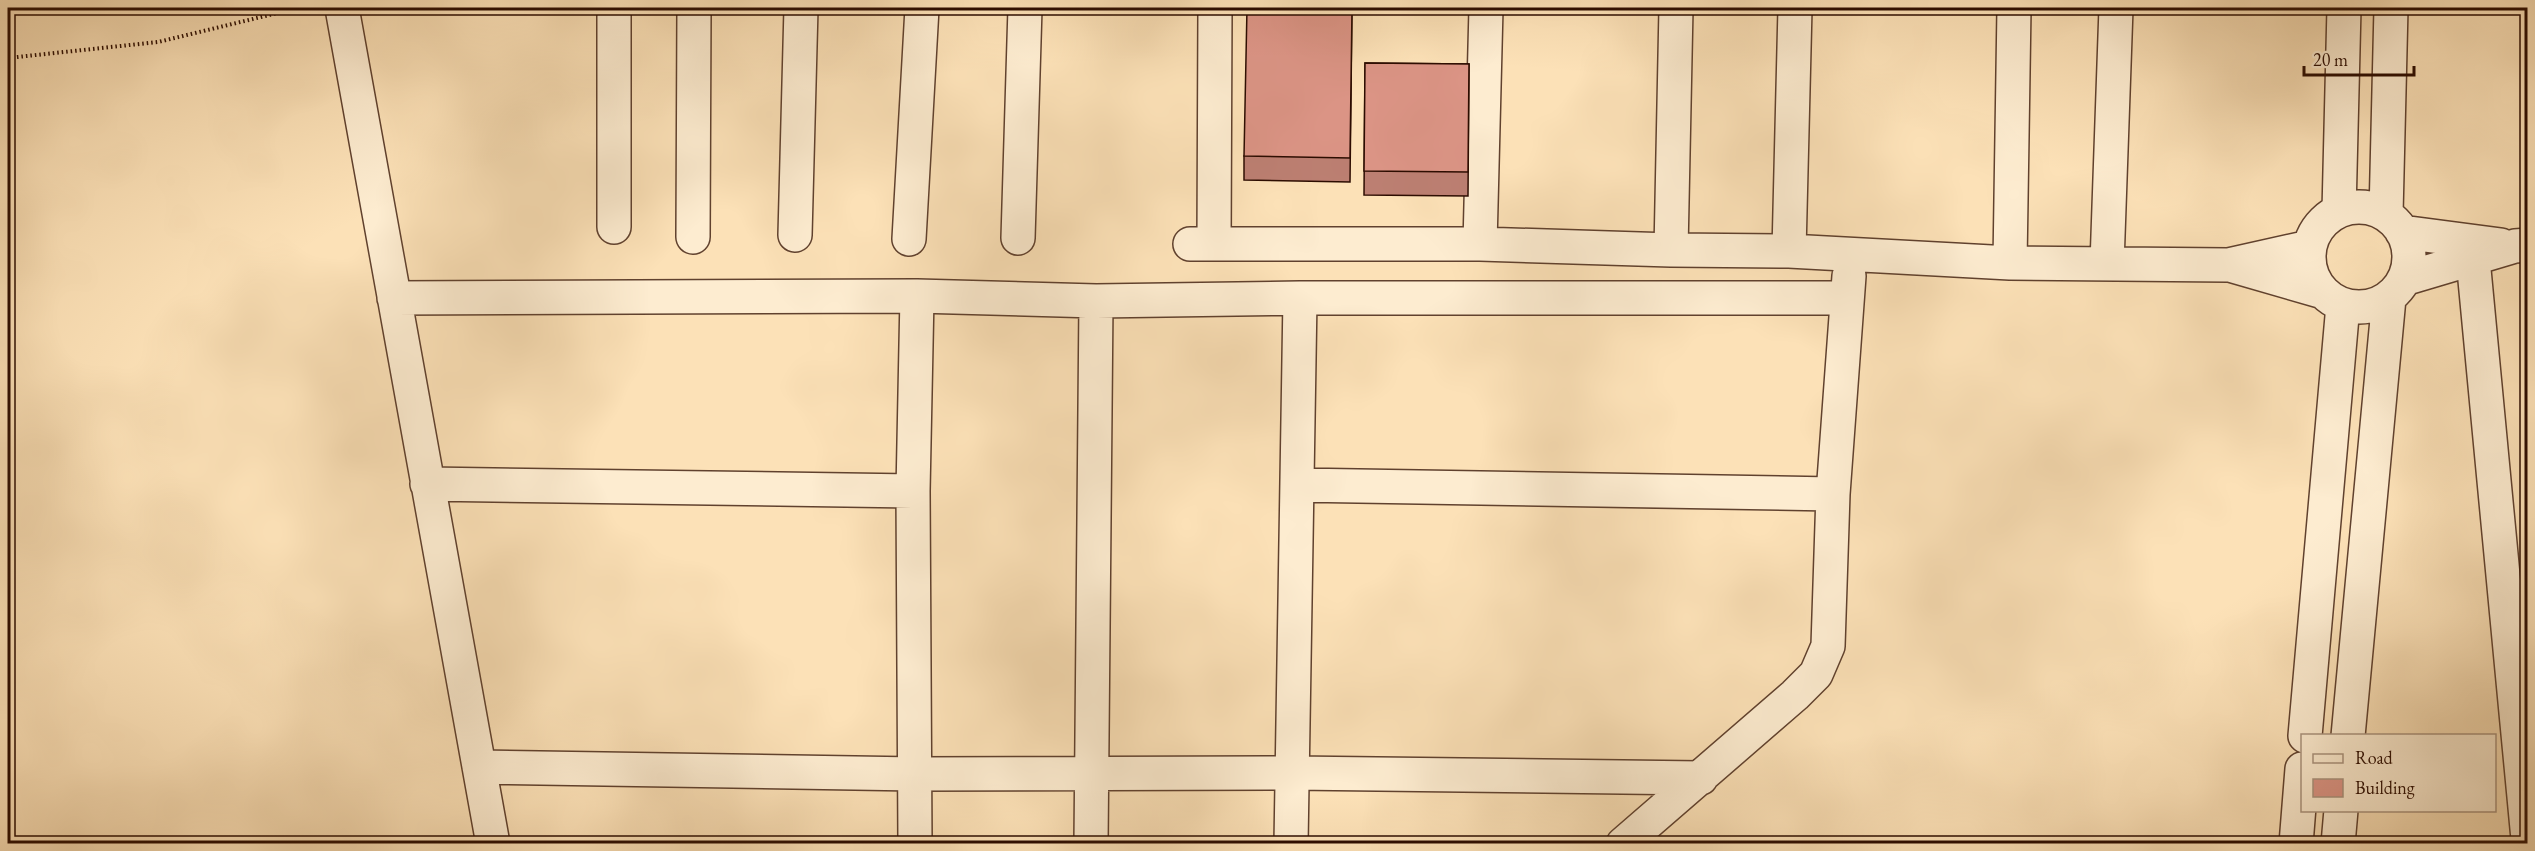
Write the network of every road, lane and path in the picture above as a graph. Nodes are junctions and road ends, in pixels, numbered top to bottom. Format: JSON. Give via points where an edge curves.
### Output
{"nodes":[{"id":1,"x":342,"y":8,"type":"edge"},
{"id":2,"x":614,"y":8,"type":"edge"},
{"id":3,"x":694,"y":8,"type":"edge"},
{"id":4,"x":801,"y":8,"type":"edge"},
{"id":5,"x":922,"y":8,"type":"edge"},
{"id":6,"x":1025,"y":8,"type":"edge"},
{"id":7,"x":1215,"y":8,"type":"edge"},
{"id":8,"x":1486,"y":8,"type":"edge"},
{"id":9,"x":1676,"y":8,"type":"edge"},
{"id":10,"x":1795,"y":8,"type":"edge"},
{"id":11,"x":2014,"y":8,"type":"edge"},
{"id":12,"x":2116,"y":8,"type":"edge"},
{"id":13,"x":2344,"y":8,"type":"edge"},
{"id":14,"x":2391,"y":8,"type":"edge"},
{"id":15,"x":290,"y":10,"type":"dead end"},
{"id":16,"x":8,"y":58,"type":"edge"},
{"id":17,"x":2339,"y":211,"type":"junction"},
{"id":18,"x":2394,"y":223,"type":"junction"},
{"id":19,"x":614,"y":227,"type":"dead end"},
{"id":20,"x":795,"y":235,"type":"dead end"},
{"id":21,"x":693,"y":237,"type":"dead end"},
{"id":22,"x":909,"y":238,"type":"dead end"},
{"id":23,"x":1018,"y":238,"type":"dead end"},
{"id":24,"x":1480,"y":244,"type":"junction"},
{"id":25,"x":2521,"y":246,"type":"edge"},
{"id":26,"x":2309,"y":248,"type":"junction"},
{"id":27,"x":1671,"y":250,"type":"junction"},
{"id":28,"x":1789,"y":251,"type":"junction"},
{"id":29,"x":1850,"y":255,"type":"junction"},
{"id":30,"x":2472,"y":259,"type":"junction"},
{"id":31,"x":2010,"y":263,"type":"junction"},
{"id":32,"x":2107,"y":264,"type":"junction"},
{"id":33,"x":2228,"y":265,"type":"junction"},
{"id":34,"x":2397,"y":288,"type":"junction"},
{"id":35,"x":917,"y":296,"type":"junction"},
{"id":36,"x":394,"y":298,"type":"junction"},
{"id":37,"x":1300,"y":298,"type":"junction"},
{"id":38,"x":1847,"y":298,"type":"junction"},
{"id":39,"x":2333,"y":299,"type":"junction"},
{"id":40,"x":1096,"y":301,"type":"junction"},
{"id":41,"x":427,"y":484,"type":"junction"},
{"id":42,"x":1297,"y":485,"type":"junction"},
{"id":43,"x":913,"y":491,"type":"junction"},
{"id":44,"x":1833,"y":494,"type":"junction"},
{"id":45,"x":2514,"y":558,"type":"edge"},
{"id":46,"x":2306,"y":734,"type":"edge"},
{"id":47,"x":2348,"y":734,"type":"edge"},
{"id":48,"x":479,"y":767,"type":"junction"},
{"id":49,"x":1293,"y":773,"type":"junction"},
{"id":50,"x":916,"y":774,"type":"junction"},
{"id":51,"x":1090,"y":774,"type":"junction"},
{"id":52,"x":1701,"y":778,"type":"junction"},
{"id":53,"x":2301,"y":781,"type":"edge"},
{"id":54,"x":2342,"y":812,"type":"edge"},
{"id":55,"x":2528,"y":839,"type":"edge"},
{"id":56,"x":492,"y":843,"type":"edge"},
{"id":57,"x":915,"y":843,"type":"edge"},
{"id":58,"x":1091,"y":843,"type":"edge"},
{"id":59,"x":1291,"y":843,"type":"edge"},
{"id":60,"x":1623,"y":843,"type":"edge"},
{"id":61,"x":2296,"y":843,"type":"edge"},
{"id":62,"x":2338,"y":843,"type":"edge"}],
"edges":[{"from":1,"to":36,"type":"street"},
{"from":2,"to":19,"type":"street"},
{"from":3,"to":21,"type":"street"},
{"from":4,"to":20,"type":"street"},
{"from":5,"to":22,"type":"street"},
{"from":6,"to":23,"type":"street"},
{"from":7,"to":24,"type":"street","via":[[1202,244]]},
{"from":8,"to":24,"type":"street"},
{"from":9,"to":27,"type":"street"},
{"from":10,"to":28,"type":"street"},
{"from":11,"to":31,"type":"street"},
{"from":12,"to":32,"type":"street"},
{"from":13,"to":17,"type":"street"},
{"from":14,"to":18,"type":"street"},
{"from":15,"to":16,"type":"path","via":[[158,42]]},
{"from":17,"to":18,"type":"street","via":[[2371,208]]},
{"from":17,"to":26,"type":"street","via":[[2315,232]]},
{"from":18,"to":25,"type":"street"},
{"from":18,"to":34,"type":"street","via":[[2408,247],[2409,263]]},
{"from":24,"to":27,"type":"street"},
{"from":25,"to":30,"type":"street"},
{"from":26,"to":33,"type":"street"},
{"from":26,"to":39,"type":"street","via":[[2313,279]]},
{"from":27,"to":28,"type":"street"},
{"from":28,"to":29,"type":"street"},
{"from":29,"to":31,"type":"street"},
{"from":29,"to":38,"type":"street"},
{"from":30,"to":34,"type":"street"},
{"from":30,"to":45,"type":"street"},
{"from":31,"to":32,"type":"street"},
{"from":32,"to":33,"type":"street"},
{"from":33,"to":39,"type":"street"},
{"from":34,"to":39,"type":"street","via":[[2367,306]]},
{"from":34,"to":47,"type":"street"},
{"from":35,"to":36,"type":"street"},
{"from":35,"to":40,"type":"street"},
{"from":35,"to":43,"type":"street"},
{"from":36,"to":41,"type":"street"},
{"from":37,"to":38,"type":"street"},
{"from":37,"to":40,"type":"street"},
{"from":37,"to":42,"type":"street"},
{"from":38,"to":44,"type":"street"},
{"from":39,"to":46,"type":"street"},
{"from":40,"to":51,"type":"street"},
{"from":41,"to":43,"type":"street"},
{"from":41,"to":48,"type":"street"},
{"from":42,"to":44,"type":"street"},
{"from":42,"to":49,"type":"street"},
{"from":43,"to":50,"type":"street"},
{"from":44,"to":52,"type":"street","via":[[1828,646],[1816,674]]},
{"from":45,"to":55,"type":"street"},
{"from":48,"to":50,"type":"street"},
{"from":48,"to":56,"type":"street"},
{"from":49,"to":51,"type":"street"},
{"from":49,"to":52,"type":"street"},
{"from":49,"to":59,"type":"street"},
{"from":50,"to":51,"type":"street"},
{"from":50,"to":57,"type":"street"},
{"from":51,"to":58,"type":"street"},
{"from":52,"to":60,"type":"street"},
{"from":53,"to":61,"type":"street"},
{"from":54,"to":62,"type":"street"}]}
